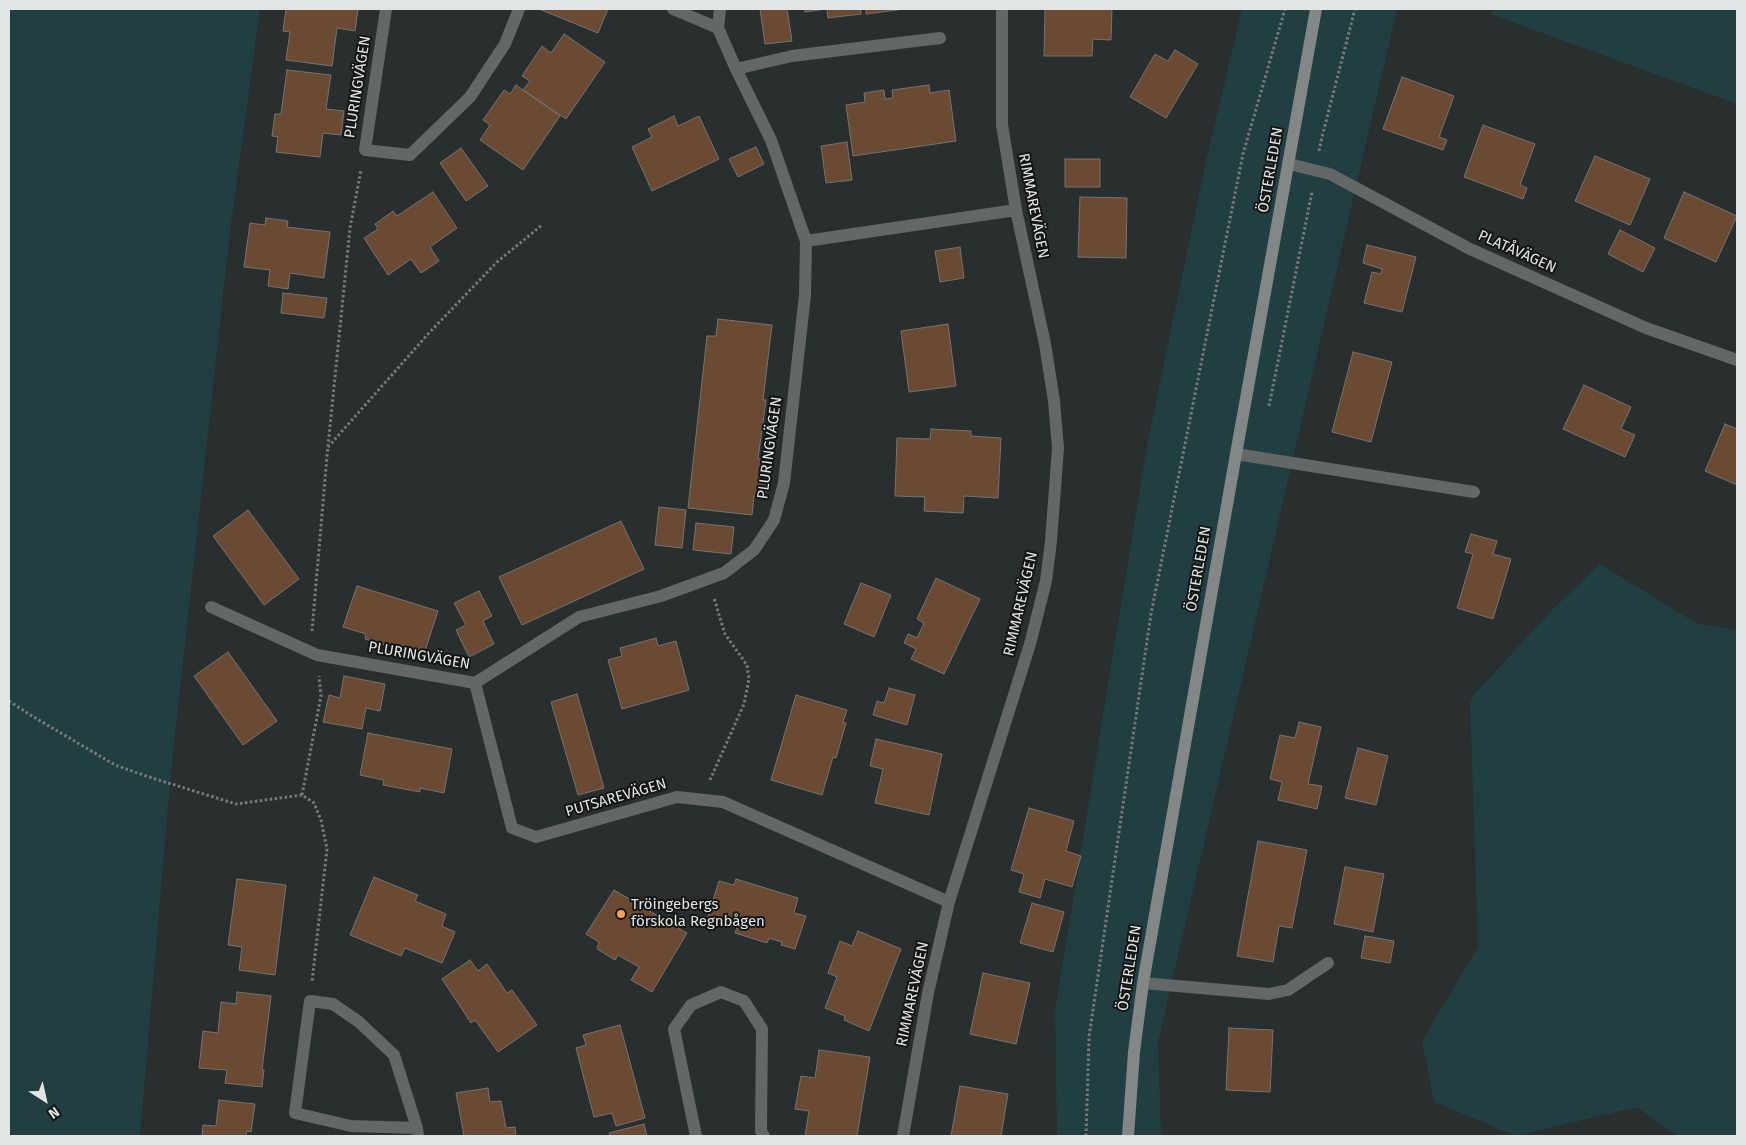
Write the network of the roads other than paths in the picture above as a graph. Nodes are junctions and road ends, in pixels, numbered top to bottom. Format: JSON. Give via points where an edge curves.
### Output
{"nodes":[{"id":1,"x":386,"y":9,"type":"edge"},
{"id":2,"x":519,"y":9,"type":"edge"},
{"id":3,"x":673,"y":9,"type":"edge"},
{"id":4,"x":720,"y":9,"type":"edge"},
{"id":5,"x":1002,"y":9,"type":"edge"},
{"id":6,"x":1316,"y":9,"type":"edge"},
{"id":7,"x":718,"y":28,"type":"junction"},
{"id":8,"x":940,"y":38,"type":"dead end"},
{"id":9,"x":736,"y":69,"type":"junction"},
{"id":10,"x":1289,"y":164,"type":"junction"},
{"id":11,"x":1016,"y":210,"type":"junction"},
{"id":12,"x":806,"y":242,"type":"junction"},
{"id":13,"x":1737,"y":360,"type":"edge"},
{"id":14,"x":1236,"y":454,"type":"junction"},
{"id":15,"x":1474,"y":492,"type":"dead end"},
{"id":16,"x":211,"y":607,"type":"dead end"},
{"id":17,"x":475,"y":683,"type":"junction"},
{"id":18,"x":949,"y":902,"type":"junction"},
{"id":19,"x":1328,"y":963,"type":"dead end"},
{"id":20,"x":1144,"y":983,"type":"junction"},
{"id":21,"x":418,"y":1132,"type":"edge"},
{"id":22,"x":696,"y":1136,"type":"edge"},
{"id":23,"x":764,"y":1136,"type":"edge"},
{"id":24,"x":903,"y":1136,"type":"edge"},
{"id":25,"x":1128,"y":1136,"type":"edge"}],
"edges":[{"from":1,"to":2,"type":"street","name":"PLURINGVÄGEN","via":[[365,150],[410,155],[470,97],[505,44]]},
{"from":3,"to":7,"type":"street"},
{"from":4,"to":7,"type":"street"},
{"from":5,"to":11,"type":"street","name":"RIMMAREVÄGEN","via":[[1002,125]]},
{"from":6,"to":10,"type":"street","name":"ÖSTERLEDEN"},
{"from":7,"to":9,"type":"street","name":"PLURINGVÄGEN"},
{"from":8,"to":9,"type":"street","via":[[792,56]]},
{"from":9,"to":12,"type":"street","name":"PLURINGVÄGEN","via":[[771,140]]},
{"from":10,"to":13,"type":"street","name":"PLATÅVÄGEN","via":[[1330,174],[1470,249],[1646,328]]},
{"from":10,"to":14,"type":"street","name":"ÖSTERLEDEN"},
{"from":11,"to":12,"type":"street"},
{"from":11,"to":18,"type":"street","name":"RIMMAREVÄGEN","via":[[1054,401],[1058,448],[1051,540],[1046,581],[1030,644]]},
{"from":12,"to":17,"type":"street","name":"PLURINGVÄGEN","via":[[805,294],[784,483],[774,520],[754,550],[724,573],[661,596],[579,617]]},
{"from":14,"to":15,"type":"street"},
{"from":14,"to":20,"type":"street","name":"ÖSTERLEDEN"},
{"from":16,"to":17,"type":"street","name":"PLURINGVÄGEN","via":[[317,655]]},
{"from":17,"to":18,"type":"street","name":"PUTSAREVÄGEN","via":[[512,828],[536,837],[677,797],[723,802]]},
{"from":18,"to":24,"type":"street","name":"RIMMAREVÄGEN","via":[[928,993]]},
{"from":19,"to":20,"type":"street","via":[[1288,990],[1269,994]]},
{"from":20,"to":25,"type":"street","name":"ÖSTERLEDEN","via":[[1134,1052]]},
{"from":21,"to":21,"type":"street","via":[[394,1055],[359,1022],[333,1004],[310,1001],[295,1113],[351,1126]]},
{"from":22,"to":23,"type":"street","via":[[674,1029],[691,1005],[721,992],[744,1001],[762,1029],[761,1131]]}]}
